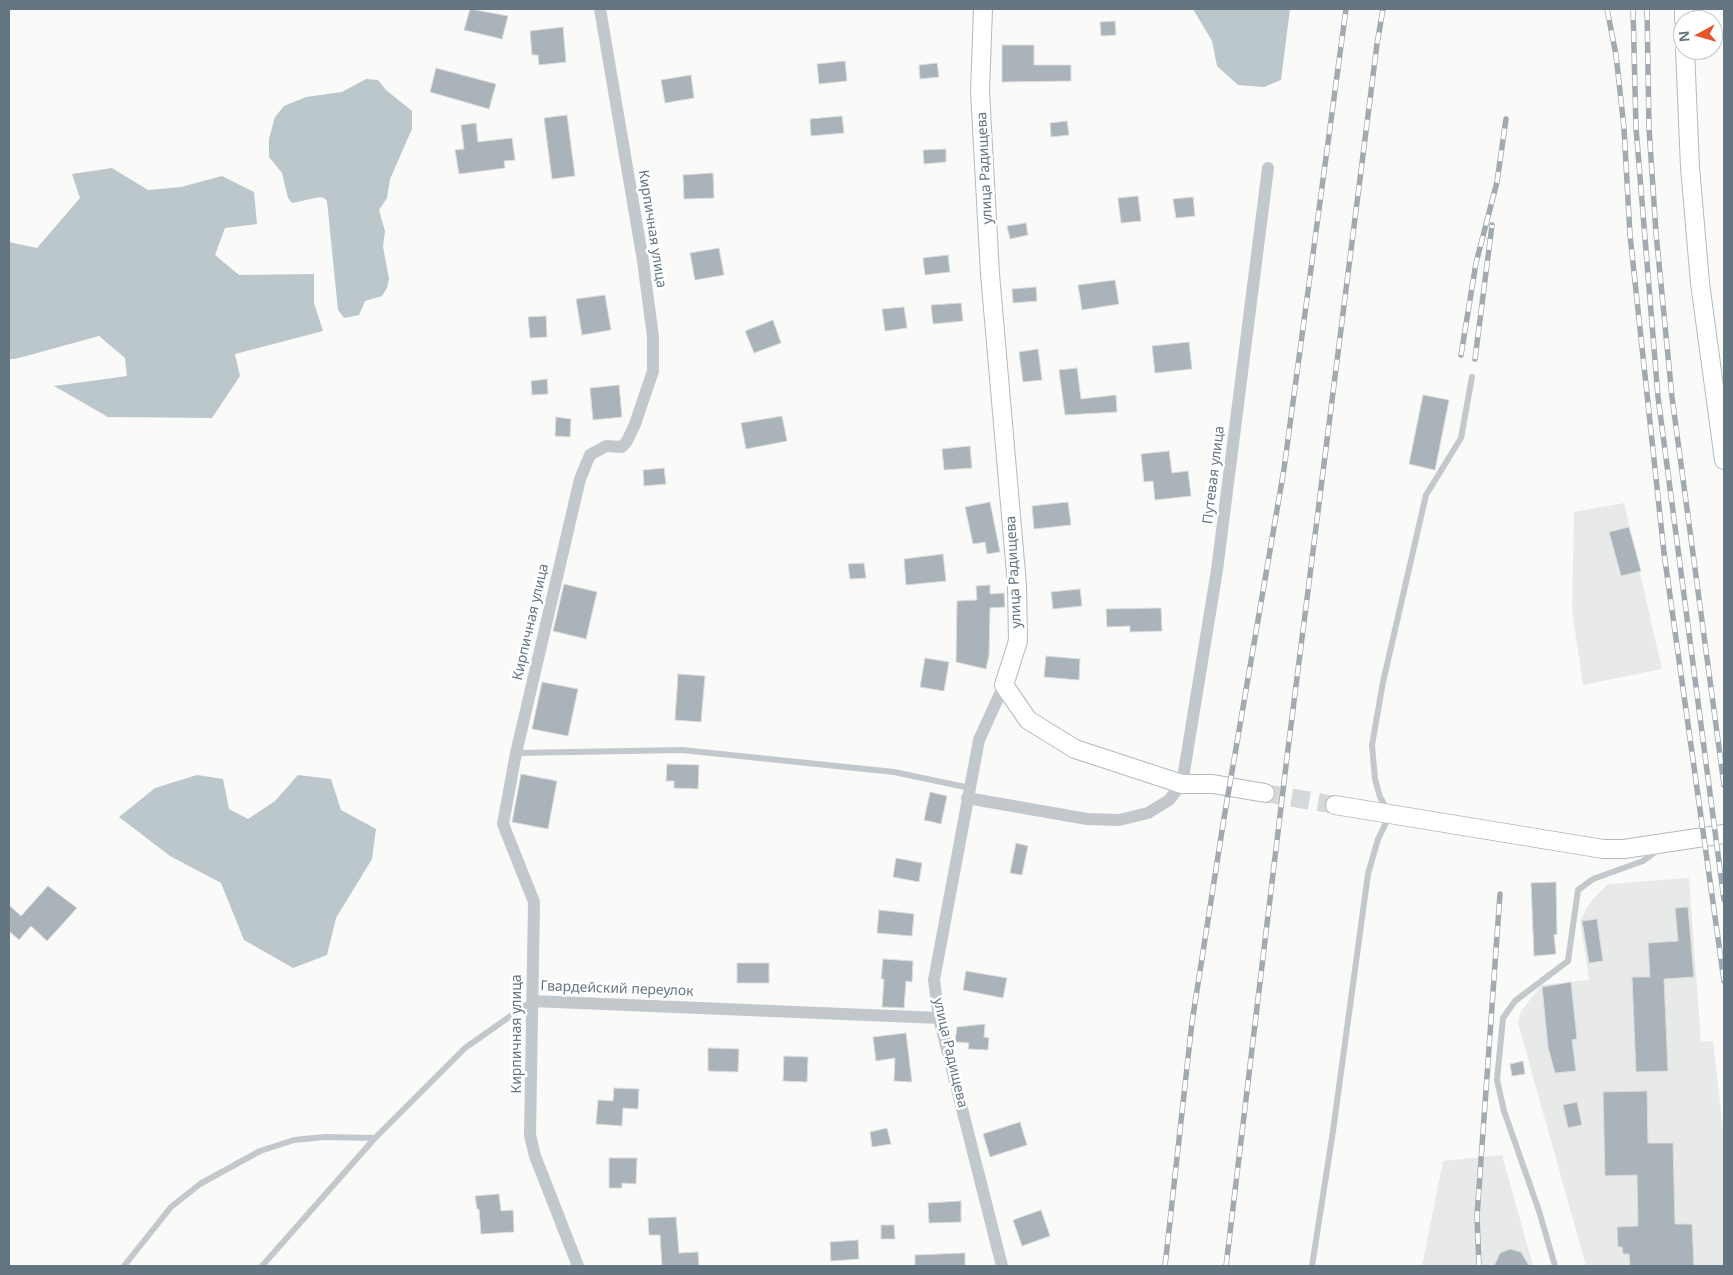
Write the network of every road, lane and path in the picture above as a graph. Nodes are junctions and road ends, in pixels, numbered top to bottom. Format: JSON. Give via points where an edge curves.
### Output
{"nodes":[{"id":1,"x":600,"y":9,"type":"edge"},
{"id":2,"x":983,"y":9,"type":"edge"},
{"id":3,"x":1685,"y":60,"type":"edge"},
{"id":4,"x":1268,"y":168,"type":"dead end"},
{"id":5,"x":1472,"y":377,"type":"dead end"},
{"id":6,"x":1724,"y":460,"type":"edge"},
{"id":7,"x":1004,"y":684,"type":"junction"},
{"id":8,"x":516,"y":753,"type":"junction"},
{"id":9,"x":1182,"y":784,"type":"junction"},
{"id":10,"x":968,"y":793,"type":"junction"},
{"id":11,"x":1265,"y":793,"type":"tunnel mouth"},
{"id":12,"x":1335,"y":805,"type":"tunnel mouth"},
{"id":13,"x":1390,"y":815,"type":"junction"},
{"id":14,"x":1724,"y":834,"type":"edge"},
{"id":15,"x":1668,"y":843,"type":"junction"},
{"id":16,"x":532,"y":1001,"type":"junction"},
{"id":17,"x":939,"y":1018,"type":"junction"},
{"id":18,"x":375,"y":1138,"type":"junction"},
{"id":19,"x":124,"y":1266,"type":"edge"},
{"id":20,"x":262,"y":1266,"type":"edge"},
{"id":21,"x":578,"y":1266,"type":"edge"},
{"id":22,"x":1002,"y":1266,"type":"edge"},
{"id":23,"x":1312,"y":1266,"type":"edge"},
{"id":24,"x":1555,"y":1266,"type":"edge"}],
"edges":[{"from":1,"to":8,"type":"street","name":"Кирпичная улица","via":[[643,261],[653,337],[653,371],[627,441],[622,447],[606,446],[590,455],[580,478]]},
{"from":2,"to":7,"type":"street","name":"улица Радищева","via":[[980,91],[990,274],[1017,585],[1018,641]]},
{"from":3,"to":6,"type":"street","via":[[1700,283]]},
{"from":4,"to":9,"type":"street","name":"Путевая улица","via":[[1217,570]]},
{"from":5,"to":13,"type":"lane","via":[[1461,438],[1426,494],[1383,682],[1372,745],[1375,779]]},
{"from":7,"to":9,"type":"street","via":[[1028,720],[1051,736],[1075,749]]},
{"from":7,"to":10,"type":"street","name":"улица Радищева","via":[[979,740]]},
{"from":8,"to":10,"type":"lane","via":[[682,750],[894,772]]},
{"from":8,"to":16,"type":"street","name":"Кирпичная улица","via":[[503,824],[534,902]]},
{"from":9,"to":10,"type":"street","via":[[1169,800],[1148,813],[1120,820],[1087,819]]},
{"from":9,"to":11,"type":"street","via":[[1213,784]]},
{"from":10,"to":17,"type":"street","name":"улица Радищева","via":[[934,980]]},
{"from":12,"to":13,"type":"street"},
{"from":13,"to":15,"type":"street","via":[[1603,849]]},
{"from":13,"to":23,"type":"lane","via":[[1378,840],[1368,874]]},
{"from":14,"to":15,"type":"street"},
{"from":15,"to":24,"type":"lane","via":[[1643,861],[1593,879],[1578,890],[1568,962],[1515,1001],[1503,1018],[1496,1080]]},
{"from":16,"to":17,"type":"street","name":"Гвардейский переулок"},
{"from":16,"to":18,"type":"lane","name":"Гвардейский переулок","via":[[464,1048]]},
{"from":16,"to":21,"type":"street","name":"Кирпичная улица","via":[[530,1135],[535,1156]]},
{"from":17,"to":22,"type":"street","name":"улица Радищева"},
{"from":18,"to":19,"type":"lane","via":[[294,1140],[260,1151],[200,1184],[171,1208]]},
{"from":18,"to":20,"type":"lane","name":"Гвардейский переулок"}]}
